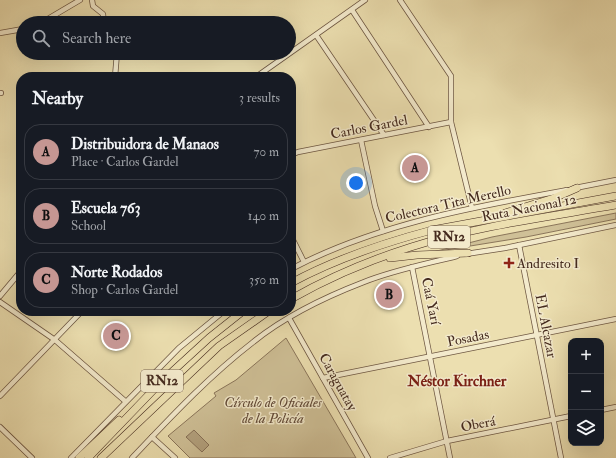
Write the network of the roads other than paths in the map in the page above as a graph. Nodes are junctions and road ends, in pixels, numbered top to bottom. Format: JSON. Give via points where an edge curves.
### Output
{"nodes":[{"id":1,"x":80,"y":0,"type":"edge"},
{"id":2,"x":92,"y":0,"type":"edge"},
{"id":3,"x":365,"y":0,"type":"edge"},
{"id":4,"x":400,"y":0,"type":"edge"},
{"id":5,"x":352,"y":10,"type":"junction"},
{"id":6,"x":53,"y":16,"type":"edge"},
{"id":7,"x":103,"y":16,"type":"edge"},
{"id":8,"x":16,"y":30,"type":"edge"},
{"id":9,"x":0,"y":33,"type":"edge"},
{"id":10,"x":316,"y":35,"type":"junction"},
{"id":11,"x":296,"y":49,"type":"edge"},
{"id":12,"x":116,"y":60,"type":"edge"},
{"id":13,"x":280,"y":60,"type":"edge"},
{"id":14,"x":115,"y":72,"type":"edge"},
{"id":15,"x":263,"y":72,"type":"edge"},
{"id":16,"x":451,"y":122,"type":"junction"},
{"id":17,"x":429,"y":127,"type":"junction"},
{"id":18,"x":384,"y":135,"type":"junction"},
{"id":19,"x":361,"y":140,"type":"junction"},
{"id":20,"x":296,"y":153,"type":"edge"},
{"id":21,"x":616,"y":180,"type":"edge"},
{"id":22,"x":577,"y":188,"type":"junction"},
{"id":23,"x":616,"y":196,"type":"edge"},
{"id":24,"x":616,"y":205,"type":"edge"},
{"id":25,"x":472,"y":208,"type":"junction"},
{"id":26,"x":473,"y":223,"type":"junction"},
{"id":27,"x":616,"y":226,"type":"edge"},
{"id":28,"x":383,"y":231,"type":"junction"},
{"id":29,"x":519,"y":245,"type":"junction"},
{"id":30,"x":296,"y":246,"type":"edge"},
{"id":31,"x":468,"y":253,"type":"junction"},
{"id":32,"x":374,"y":260,"type":"junction"},
{"id":33,"x":304,"y":262,"type":"junction"},
{"id":34,"x":296,"y":266,"type":"edge"},
{"id":35,"x":412,"y":267,"type":"junction"},
{"id":36,"x":16,"y":277,"type":"edge"},
{"id":37,"x":296,"y":281,"type":"edge"},
{"id":38,"x":0,"y":296,"type":"edge"},
{"id":39,"x":296,"y":297,"type":"edge"},
{"id":40,"x":0,"y":302,"type":"edge"},
{"id":41,"x":16,"y":313,"type":"edge"},
{"id":42,"x":296,"y":314,"type":"edge"},
{"id":43,"x":20,"y":316,"type":"edge"},
{"id":44,"x":77,"y":316,"type":"edge"},
{"id":45,"x":217,"y":316,"type":"edge"},
{"id":46,"x":237,"y":316,"type":"edge"},
{"id":47,"x":262,"y":316,"type":"edge"},
{"id":48,"x":292,"y":316,"type":"edge"},
{"id":49,"x":289,"y":318,"type":"junction"},
{"id":50,"x":616,"y":319,"type":"edge"},
{"id":51,"x":536,"y":335,"type":"junction"},
{"id":52,"x":55,"y":340,"type":"junction"},
{"id":53,"x":431,"y":356,"type":"junction"},
{"id":54,"x":323,"y":378,"type":"junction"},
{"id":55,"x":0,"y":396,"type":"edge"},
{"id":56,"x":125,"y":401,"type":"junction"},
{"id":57,"x":140,"y":404,"type":"junction"},
{"id":58,"x":616,"y":407,"type":"edge"},
{"id":59,"x":604,"y":409,"type":"edge"},
{"id":60,"x":568,"y":417,"type":"edge"},
{"id":61,"x":553,"y":420,"type":"junction"},
{"id":62,"x":0,"y":427,"type":"edge"},
{"id":63,"x":152,"y":437,"type":"junction"},
{"id":64,"x":447,"y":441,"type":"junction"},
{"id":65,"x":32,"y":458,"type":"edge"},
{"id":66,"x":71,"y":458,"type":"edge"},
{"id":67,"x":79,"y":458,"type":"edge"},
{"id":68,"x":88,"y":458,"type":"edge"},
{"id":69,"x":100,"y":458,"type":"edge"},
{"id":70,"x":132,"y":458,"type":"edge"},
{"id":71,"x":175,"y":458,"type":"edge"},
{"id":72,"x":368,"y":458,"type":"edge"},
{"id":73,"x":390,"y":458,"type":"edge"},
{"id":74,"x":450,"y":458,"type":"edge"},
{"id":75,"x":561,"y":458,"type":"edge"}],
"edges":[{"from":1,"to":6,"type":"street"},
{"from":2,"to":7,"type":"street","via":[[93,6]]},
{"from":3,"to":5,"type":"street"},
{"from":4,"to":16,"type":"street","via":[[451,76]]},
{"from":5,"to":10,"type":"street"},
{"from":5,"to":17,"type":"street"},
{"from":8,"to":9,"type":"street"},
{"from":10,"to":11,"type":"street"},
{"from":10,"to":18,"type":"street"},
{"from":12,"to":14,"type":"street"},
{"from":13,"to":15,"type":"street"},
{"from":16,"to":17,"type":"street","name":"Carlos Gardel"},
{"from":16,"to":25,"type":"street"},
{"from":17,"to":18,"type":"street","name":"Carlos Gardel"},
{"from":18,"to":19,"type":"street","name":"Carlos Gardel"},
{"from":19,"to":20,"type":"street","name":"Carlos Gardel"},
{"from":19,"to":28,"type":"street"},
{"from":21,"to":22,"type":"street","name":"Colectora Tita Merello"},
{"from":22,"to":25,"type":"street","name":"Colectora Tita Merello"},
{"from":22,"to":26,"type":"highway","via":[[554,198]]},
{"from":23,"to":26,"type":"highway","name":"Ruta Nacional 12","number":"RN12"},
{"from":24,"to":32,"type":"highway","name":"Ruta Nacional 12","number":"RN12","via":[[443,238]]},
{"from":25,"to":28,"type":"street","name":"Colectora Tita Merello"},
{"from":26,"to":37,"type":"highway","name":"Ruta Nacional 12","number":"RN12","via":[[405,237],[337,261]]},
{"from":27,"to":29,"type":"street"},
{"from":28,"to":33,"type":"street","name":"Colectora Tita Merello"},
{"from":29,"to":31,"type":"street"},
{"from":29,"to":51,"type":"street","name":"EL Alcazar"},
{"from":30,"to":33,"type":"street"},
{"from":31,"to":32,"type":"highway"},
{"from":31,"to":35,"type":"street"},
{"from":32,"to":39,"type":"highway","name":"Ruta Nacional 12","number":"RN12"},
{"from":33,"to":34,"type":"street","name":"Colectora Tita Merello"},
{"from":35,"to":42,"type":"street","via":[[362,282],[318,301]]},
{"from":35,"to":53,"type":"street","name":"Caá Yarí"},
{"from":36,"to":38,"type":"street"},
{"from":40,"to":41,"type":"street"},
{"from":43,"to":52,"type":"street"},
{"from":44,"to":52,"type":"street"},
{"from":45,"to":56,"type":"street","via":[[195,333]]},
{"from":46,"to":57,"type":"highway","number":"RN12","via":[[209,338]]},
{"from":47,"to":69,"type":"highway","number":"RN12","via":[[219,346]]},
{"from":48,"to":49,"type":"street"},
{"from":49,"to":54,"type":"street","name":"Caraguatay"},
{"from":49,"to":63,"type":"street","via":[[253,342],[213,376]]},
{"from":50,"to":51,"type":"street","name":"Posadas"},
{"from":51,"to":53,"type":"street","name":"Posadas"},
{"from":51,"to":61,"type":"street","name":"EL Alcazar"},
{"from":52,"to":55,"type":"street"},
{"from":52,"to":56,"type":"street"},
{"from":53,"to":54,"type":"street","name":"Posadas"},
{"from":53,"to":64,"type":"street","name":"Caá Yarí"},
{"from":54,"to":72,"type":"street","name":"Caraguatay"},
{"from":56,"to":66,"type":"street"},
{"from":57,"to":67,"type":"highway","via":[[113,425]]},
{"from":57,"to":68,"type":"highway","number":"RN12"},
{"from":58,"to":59,"type":"street"},
{"from":60,"to":61,"type":"street","name":"Oberá"},
{"from":61,"to":64,"type":"street","name":"Oberá"},
{"from":61,"to":75,"type":"street","name":"EL Alcazar"},
{"from":62,"to":65,"type":"street"},
{"from":63,"to":70,"type":"street"},
{"from":63,"to":71,"type":"street"},
{"from":64,"to":73,"type":"street","name":"Oberá"},
{"from":64,"to":74,"type":"street","name":"Caá Yarí"}]}
